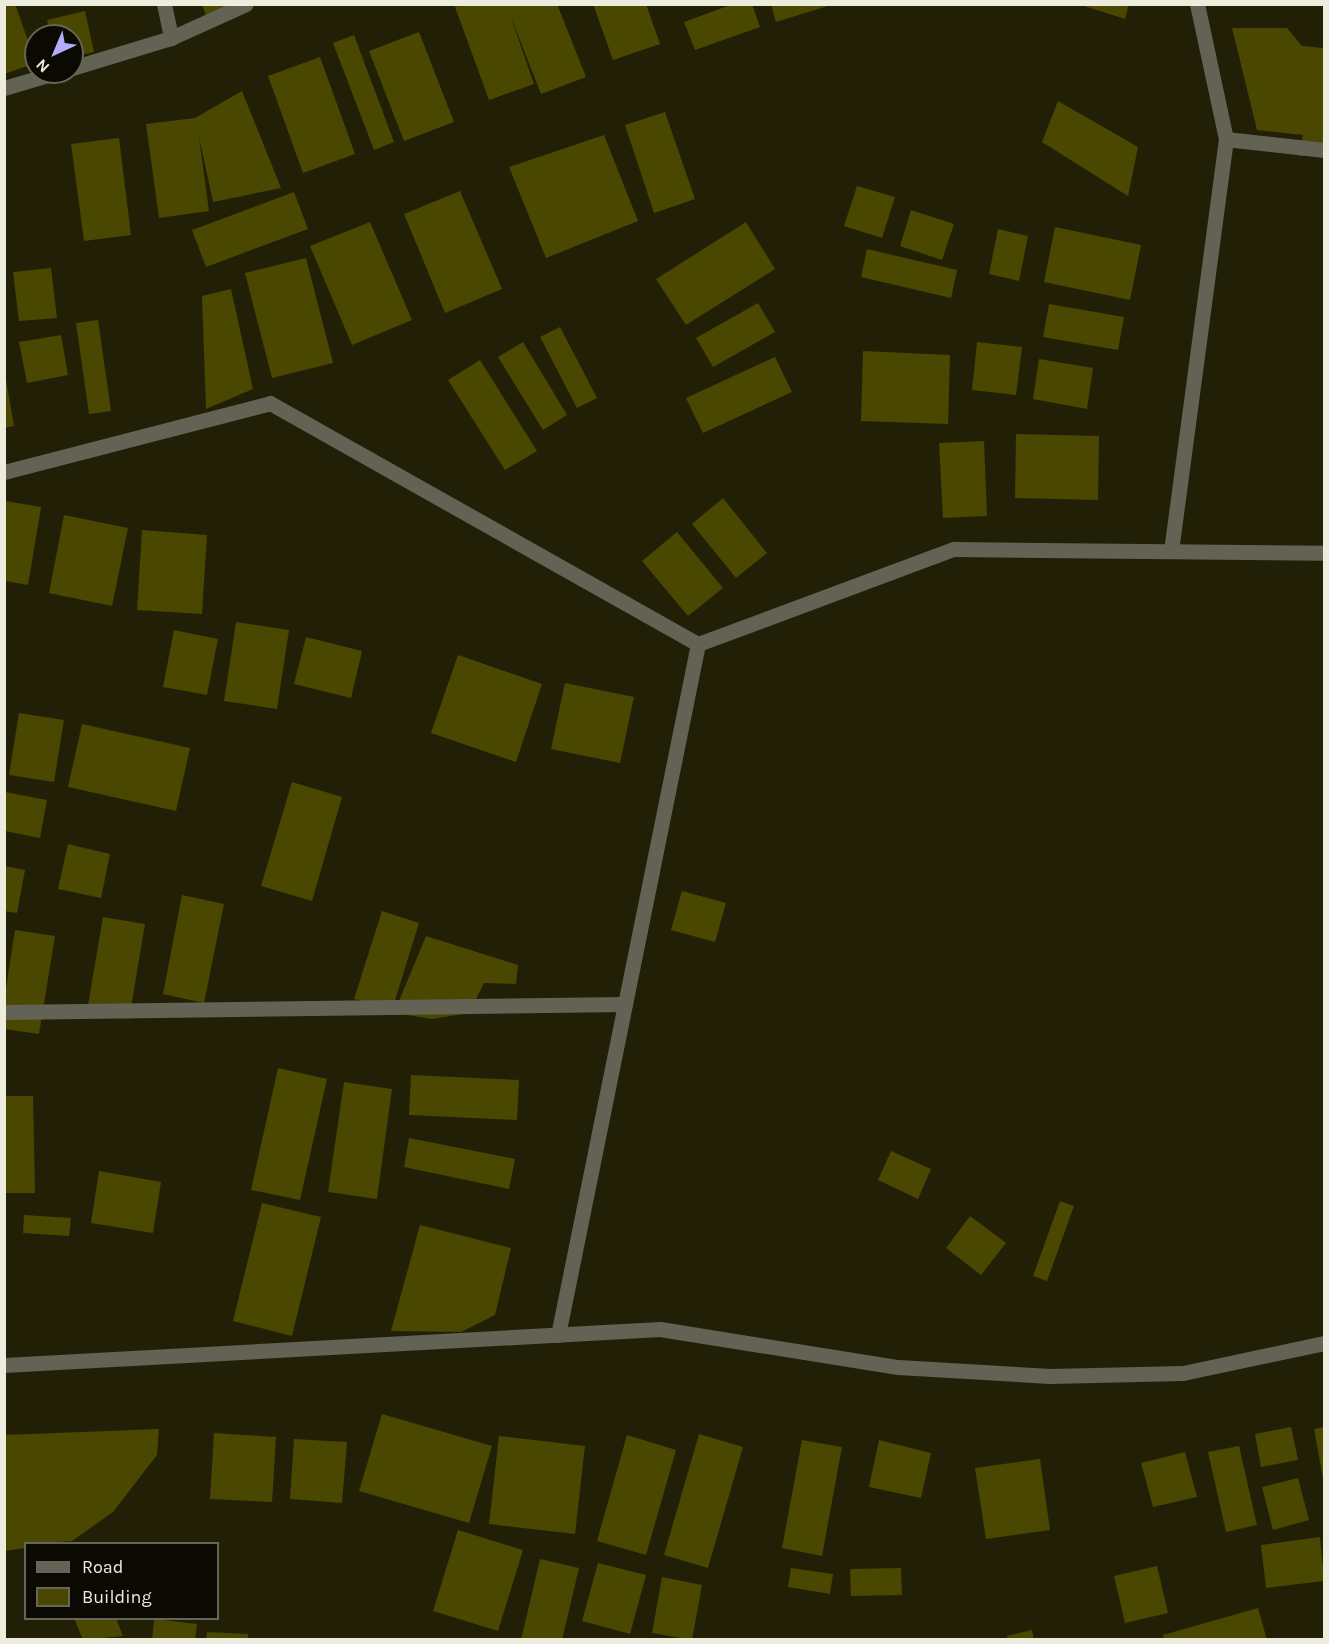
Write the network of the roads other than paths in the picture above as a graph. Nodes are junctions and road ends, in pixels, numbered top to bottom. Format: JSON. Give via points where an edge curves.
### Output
{"nodes":[{"id":1,"x":164,"y":4,"type":"edge"},
{"id":2,"x":246,"y":4,"type":"edge"},
{"id":3,"x":1197,"y":4,"type":"edge"},
{"id":4,"x":171,"y":38,"type":"junction"},
{"id":5,"x":84,"y":64,"type":"edge"},
{"id":6,"x":24,"y":82,"type":"edge"},
{"id":7,"x":4,"y":88,"type":"edge"},
{"id":8,"x":1226,"y":139,"type":"junction"},
{"id":9,"x":1324,"y":150,"type":"edge"},
{"id":10,"x":4,"y":472,"type":"edge"},
{"id":11,"x":1171,"y":551,"type":"junction"},
{"id":12,"x":1324,"y":553,"type":"edge"},
{"id":13,"x":698,"y":644,"type":"junction"},
{"id":14,"x":625,"y":1004,"type":"junction"},
{"id":15,"x":4,"y":1012,"type":"edge"},
{"id":16,"x":558,"y":1335,"type":"junction"},
{"id":17,"x":1324,"y":1343,"type":"edge"},
{"id":18,"x":4,"y":1365,"type":"edge"}],
"edges":[{"from":1,"to":4,"type":"street"},
{"from":2,"to":4,"type":"street"},
{"from":3,"to":8,"type":"street"},
{"from":4,"to":5,"type":"street"},
{"from":6,"to":7,"type":"street"},
{"from":8,"to":9,"type":"street"},
{"from":8,"to":11,"type":"street"},
{"from":10,"to":13,"type":"street","via":[[270,403]]},
{"from":11,"to":12,"type":"street"},
{"from":11,"to":13,"type":"street","via":[[954,549]]},
{"from":13,"to":14,"type":"street"},
{"from":14,"to":15,"type":"street"},
{"from":14,"to":16,"type":"street"},
{"from":16,"to":17,"type":"street","via":[[660,1329],[898,1367],[1050,1376],[1183,1373]]},
{"from":16,"to":18,"type":"street"}]}
